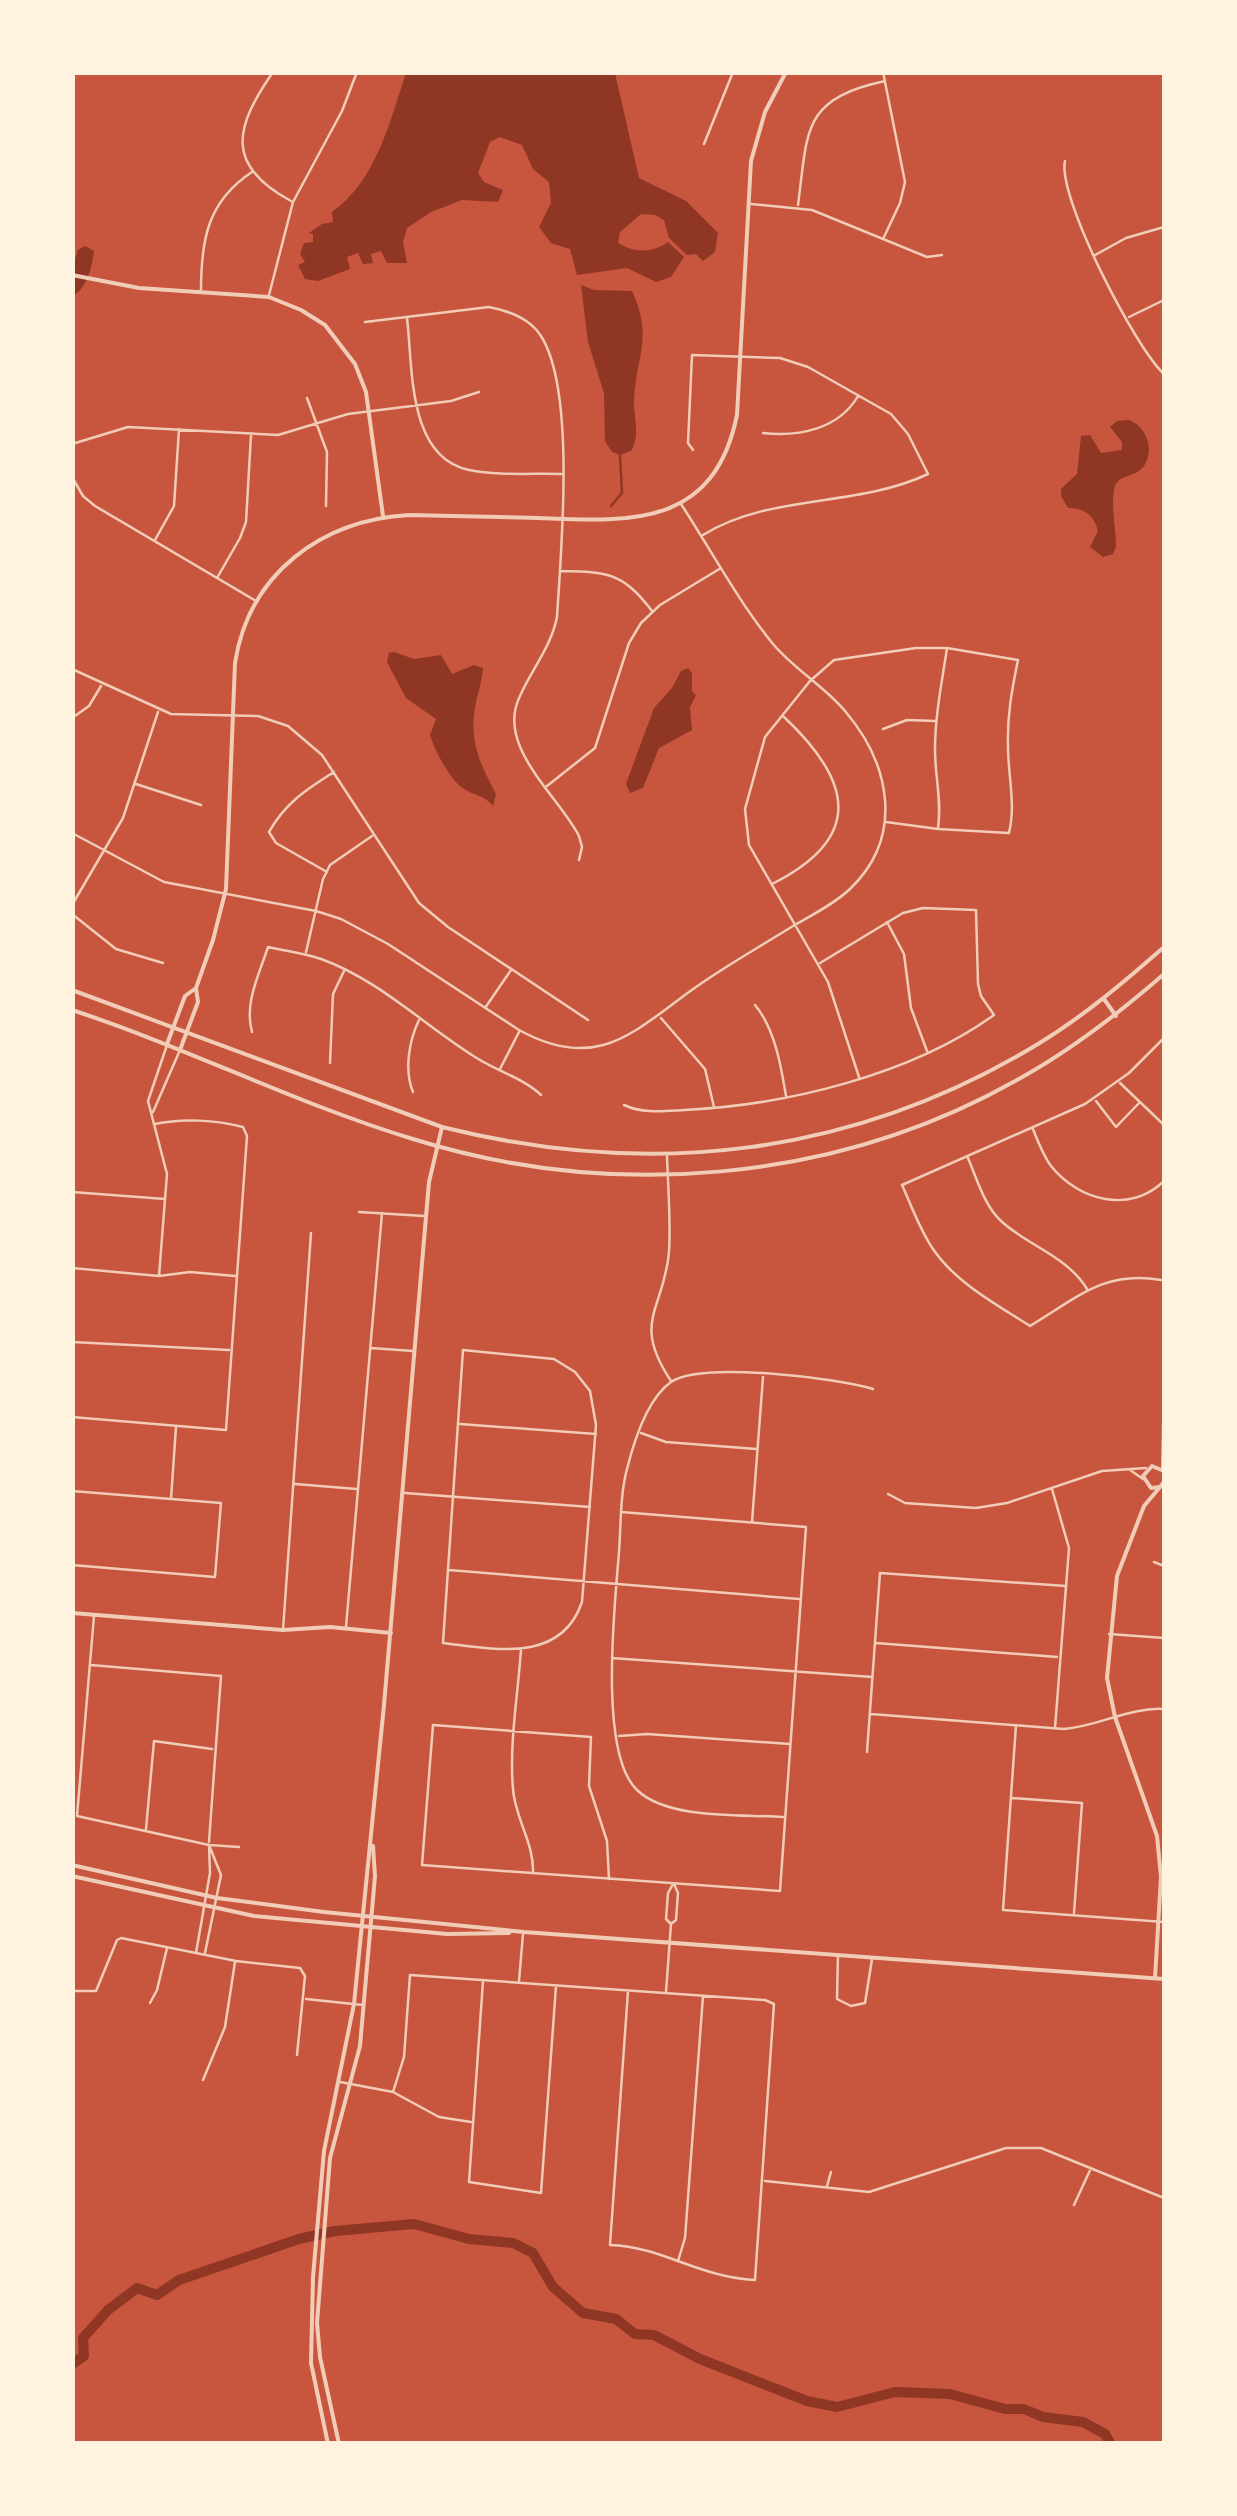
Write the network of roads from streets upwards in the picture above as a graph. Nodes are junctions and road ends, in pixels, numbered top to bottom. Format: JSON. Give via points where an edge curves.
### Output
{"nodes":[{"id":1,"x":274,"y":72,"type":"edge"},
{"id":2,"x":357,"y":72,"type":"edge"},
{"id":3,"x":733,"y":72,"type":"edge"},
{"id":4,"x":883,"y":72,"type":"edge"},
{"id":5,"x":784,"y":73,"type":"edge"},
{"id":6,"x":884,"y":80,"type":"junction"},
{"id":7,"x":704,"y":144,"type":"dead end"},
{"id":8,"x":1065,"y":161,"type":"dead end"},
{"id":9,"x":253,"y":171,"type":"junction"},
{"id":10,"x":293,"y":202,"type":"junction"},
{"id":11,"x":749,"y":204,"type":"junction"},
{"id":12,"x":798,"y":207,"type":"junction"},
{"id":13,"x":1164,"y":227,"type":"edge"},
{"id":14,"x":883,"y":239,"type":"junction"},
{"id":15,"x":942,"y":255,"type":"dead end"},
{"id":16,"x":1094,"y":256,"type":"junction"},
{"id":17,"x":72,"y":274,"type":"edge"},
{"id":18,"x":200,"y":291,"type":"junction"},
{"id":19,"x":269,"y":296,"type":"junction"},
{"id":20,"x":1164,"y":300,"type":"edge"},
{"id":21,"x":406,"y":316,"type":"junction"},
{"id":22,"x":1128,"y":318,"type":"junction"},
{"id":23,"x":365,"y":322,"type":"dead end"},
{"id":24,"x":742,"y":357,"type":"junction"},
{"id":25,"x":1164,"y":374,"type":"edge"},
{"id":26,"x":479,"y":392,"type":"dead end"},
{"id":27,"x":859,"y":394,"type":"junction"},
{"id":28,"x":308,"y":398,"type":"dead end"},
{"id":29,"x":418,"y":405,"type":"junction"},
{"id":30,"x":369,"y":411,"type":"junction"},
{"id":31,"x":316,"y":424,"type":"junction"},
{"id":32,"x":179,"y":429,"type":"junction"},
{"id":33,"x":763,"y":433,"type":"dead end"},
{"id":34,"x":251,"y":434,"type":"junction"},
{"id":35,"x":72,"y":444,"type":"edge"},
{"id":36,"x":694,"y":450,"type":"dead end"},
{"id":37,"x":562,"y":474,"type":"junction"},
{"id":38,"x":72,"y":476,"type":"edge"},
{"id":39,"x":680,"y":503,"type":"junction"},
{"id":40,"x":326,"y":506,"type":"dead end"},
{"id":41,"x":383,"y":516,"type":"junction"},
{"id":42,"x":561,"y":519,"type":"junction"},
{"id":43,"x":702,"y":536,"type":"junction"},
{"id":44,"x":154,"y":541,"type":"junction"},
{"id":45,"x":722,"y":567,"type":"junction"},
{"id":46,"x":559,"y":571,"type":"junction"},
{"id":47,"x":217,"y":578,"type":"junction"},
{"id":48,"x":257,"y":602,"type":"junction"},
{"id":49,"x":652,"y":612,"type":"junction"},
{"id":50,"x":947,"y":648,"type":"junction"},
{"id":51,"x":72,"y":669,"type":"edge"},
{"id":52,"x":810,"y":681,"type":"junction"},
{"id":53,"x":102,"y":684,"type":"junction"},
{"id":54,"x":159,"y":710,"type":"junction"},
{"id":55,"x":232,"y":716,"type":"junction"},
{"id":56,"x":782,"y":716,"type":"junction"},
{"id":57,"x":72,"y":718,"type":"edge"},
{"id":58,"x":936,"y":721,"type":"junction"},
{"id":59,"x":883,"y":729,"type":"dead end"},
{"id":60,"x":334,"y":772,"type":"junction"},
{"id":61,"x":135,"y":784,"type":"junction"},
{"id":62,"x":546,"y":786,"type":"junction"},
{"id":63,"x":201,"y":805,"type":"dead end"},
{"id":64,"x":885,"y":822,"type":"junction"},
{"id":65,"x":938,"y":830,"type":"junction"},
{"id":66,"x":72,"y":832,"type":"edge"},
{"id":67,"x":374,"y":835,"type":"junction"},
{"id":68,"x":104,"y":851,"type":"junction"},
{"id":69,"x":579,"y":860,"type":"dead end"},
{"id":70,"x":326,"y":872,"type":"junction"},
{"id":71,"x":771,"y":885,"type":"junction"},
{"id":72,"x":225,"y":894,"type":"junction"},
{"id":73,"x":72,"y":905,"type":"edge"},
{"id":74,"x":316,"y":911,"type":"junction"},
{"id":75,"x":72,"y":914,"type":"edge"},
{"id":76,"x":887,"y":922,"type":"junction"},
{"id":77,"x":795,"y":926,"type":"junction"},
{"id":78,"x":1164,"y":946,"type":"edge"},
{"id":79,"x":306,"y":955,"type":"junction"},
{"id":80,"x":163,"y":963,"type":"dead end"},
{"id":81,"x":819,"y":964,"type":"junction"},
{"id":82,"x":344,"y":969,"type":"junction"},
{"id":83,"x":512,"y":969,"type":"junction"},
{"id":84,"x":1164,"y":974,"type":"edge"},
{"id":85,"x":196,"y":988,"type":"junction"},
{"id":86,"x":72,"y":990,"type":"edge"},
{"id":87,"x":1104,"y":999,"type":"junction"},
{"id":88,"x":755,"y":1006,"type":"dead end"},
{"id":89,"x":485,"y":1008,"type":"junction"},
{"id":90,"x":72,"y":1010,"type":"edge"},
{"id":91,"x":660,"y":1016,"type":"junction"},
{"id":92,"x":1116,"y":1016,"type":"junction"},
{"id":93,"x":419,"y":1018,"type":"junction"},
{"id":94,"x":588,"y":1020,"type":"dead end"},
{"id":95,"x":174,"y":1026,"type":"junction"},
{"id":96,"x":519,"y":1030,"type":"junction"},
{"id":97,"x":187,"y":1032,"type":"junction"},
{"id":98,"x":252,"y":1032,"type":"dead end"},
{"id":99,"x":1164,"y":1038,"type":"edge"},
{"id":100,"x":167,"y":1045,"type":"junction"},
{"id":101,"x":180,"y":1050,"type":"junction"},
{"id":102,"x":928,"y":1052,"type":"junction"},
{"id":103,"x":330,"y":1063,"type":"dead end"},
{"id":104,"x":499,"y":1070,"type":"junction"},
{"id":105,"x":859,"y":1077,"type":"junction"},
{"id":106,"x":1119,"y":1082,"type":"junction"},
{"id":107,"x":413,"y":1092,"type":"dead end"},
{"id":108,"x":541,"y":1095,"type":"dead end"},
{"id":109,"x":786,"y":1097,"type":"junction"},
{"id":110,"x":1094,"y":1098,"type":"junction"},
{"id":111,"x":1140,"y":1102,"type":"junction"},
{"id":112,"x":624,"y":1106,"type":"dead end"},
{"id":113,"x":714,"y":1109,"type":"junction"},
{"id":114,"x":152,"y":1113,"type":"junction"},
{"id":115,"x":155,"y":1124,"type":"junction"},
{"id":116,"x":1164,"y":1125,"type":"edge"},
{"id":117,"x":442,"y":1127,"type":"junction"},
{"id":118,"x":1032,"y":1128,"type":"junction"},
{"id":119,"x":436,"y":1145,"type":"junction"},
{"id":120,"x":667,"y":1155,"type":"junction"},
{"id":121,"x":967,"y":1157,"type":"junction"},
{"id":122,"x":668,"y":1176,"type":"junction"},
{"id":123,"x":1164,"y":1182,"type":"edge"},
{"id":124,"x":72,"y":1192,"type":"edge"},
{"id":125,"x":165,"y":1199,"type":"junction"},
{"id":126,"x":359,"y":1212,"type":"dead end"},
{"id":127,"x":382,"y":1213,"type":"junction"},
{"id":128,"x":426,"y":1216,"type":"junction"},
{"id":129,"x":311,"y":1233,"type":"dead end"},
{"id":130,"x":72,"y":1268,"type":"edge"},
{"id":131,"x":158,"y":1276,"type":"junction"},
{"id":132,"x":236,"y":1276,"type":"junction"},
{"id":133,"x":1164,"y":1280,"type":"edge"},
{"id":134,"x":1088,"y":1291,"type":"junction"},
{"id":135,"x":72,"y":1342,"type":"edge"},
{"id":136,"x":370,"y":1348,"type":"junction"},
{"id":137,"x":230,"y":1350,"type":"junction"},
{"id":138,"x":415,"y":1351,"type":"junction"},
{"id":139,"x":1164,"y":1362,"type":"edge"},
{"id":140,"x":763,"y":1375,"type":"junction"},
{"id":141,"x":672,"y":1382,"type":"junction"},
{"id":142,"x":873,"y":1389,"type":"dead end"},
{"id":143,"x":1164,"y":1394,"type":"edge"},
{"id":144,"x":72,"y":1416,"type":"edge"},
{"id":145,"x":1164,"y":1418,"type":"edge"},
{"id":146,"x":458,"y":1424,"type":"junction"},
{"id":147,"x":176,"y":1426,"type":"junction"},
{"id":148,"x":640,"y":1433,"type":"junction"},
{"id":149,"x":596,"y":1434,"type":"junction"},
{"id":150,"x":1162,"y":1446,"type":"junction"},
{"id":151,"x":758,"y":1449,"type":"junction"},
{"id":152,"x":1148,"y":1468,"type":"junction"},
{"id":153,"x":1128,"y":1470,"type":"junction"},
{"id":154,"x":1164,"y":1471,"type":"edge"},
{"id":155,"x":1143,"y":1481,"type":"junction"},
{"id":156,"x":294,"y":1484,"type":"junction"},
{"id":157,"x":1163,"y":1485,"type":"edge"},
{"id":158,"x":1052,"y":1487,"type":"junction"},
{"id":159,"x":358,"y":1489,"type":"junction"},
{"id":160,"x":72,"y":1491,"type":"edge"},
{"id":161,"x":403,"y":1493,"type":"junction"},
{"id":162,"x":888,"y":1494,"type":"dead end"},
{"id":163,"x":453,"y":1497,"type":"junction"},
{"id":164,"x":171,"y":1499,"type":"junction"},
{"id":165,"x":1144,"y":1506,"type":"junction"},
{"id":166,"x":590,"y":1507,"type":"junction"},
{"id":167,"x":622,"y":1512,"type":"junction"},
{"id":168,"x":752,"y":1522,"type":"junction"},
{"id":169,"x":1154,"y":1562,"type":"dead end"},
{"id":170,"x":72,"y":1565,"type":"edge"},
{"id":171,"x":1164,"y":1566,"type":"edge"},
{"id":172,"x":448,"y":1570,"type":"junction"},
{"id":173,"x":585,"y":1580,"type":"junction"},
{"id":174,"x":616,"y":1585,"type":"junction"},
{"id":175,"x":1066,"y":1586,"type":"junction"},
{"id":176,"x":801,"y":1599,"type":"junction"},
{"id":177,"x":72,"y":1613,"type":"edge"},
{"id":178,"x":94,"y":1614,"type":"junction"},
{"id":179,"x":346,"y":1629,"type":"junction"},
{"id":180,"x":283,"y":1630,"type":"junction"},
{"id":181,"x":391,"y":1633,"type":"junction"},
{"id":182,"x":1110,"y":1634,"type":"junction"},
{"id":183,"x":1164,"y":1638,"type":"edge"},
{"id":184,"x":874,"y":1643,"type":"junction"},
{"id":185,"x":521,"y":1649,"type":"junction"},
{"id":186,"x":1061,"y":1657,"type":"junction"},
{"id":187,"x":611,"y":1658,"type":"junction"},
{"id":188,"x":90,"y":1665,"type":"junction"},
{"id":189,"x":796,"y":1672,"type":"junction"},
{"id":190,"x":872,"y":1677,"type":"junction"},
{"id":191,"x":1164,"y":1709,"type":"edge"},
{"id":192,"x":870,"y":1714,"type":"junction"},
{"id":193,"x":1115,"y":1717,"type":"junction"},
{"id":194,"x":1016,"y":1725,"type":"junction"},
{"id":195,"x":1056,"y":1728,"type":"junction"},
{"id":196,"x":516,"y":1730,"type":"junction"},
{"id":197,"x":618,"y":1736,"type":"junction"},
{"id":198,"x":790,"y":1744,"type":"junction"},
{"id":199,"x":215,"y":1749,"type":"junction"},
{"id":200,"x":867,"y":1752,"type":"dead end"},
{"id":201,"x":1011,"y":1798,"type":"junction"},
{"id":202,"x":785,"y":1817,"type":"junction"},
{"id":203,"x":146,"y":1830,"type":"junction"},
{"id":204,"x":372,"y":1837,"type":"junction"},
{"id":205,"x":209,"y":1844,"type":"junction"},
{"id":206,"x":239,"y":1847,"type":"dead end"},
{"id":207,"x":72,"y":1864,"type":"edge"},
{"id":208,"x":533,"y":1873,"type":"junction"},
{"id":209,"x":72,"y":1876,"type":"edge"},
{"id":210,"x":609,"y":1879,"type":"junction"},
{"id":211,"x":674,"y":1884,"type":"junction"},
{"id":212,"x":206,"y":1895,"type":"junction"},
{"id":213,"x":217,"y":1898,"type":"junction"},
{"id":214,"x":204,"y":1906,"type":"junction"},
{"id":215,"x":214,"y":1908,"type":"junction"},
{"id":216,"x":1074,"y":1915,"type":"junction"},
{"id":217,"x":362,"y":1916,"type":"junction"},
{"id":218,"x":372,"y":1917,"type":"junction"},
{"id":219,"x":1162,"y":1922,"type":"edge"},
{"id":220,"x":671,"y":1924,"type":"junction"},
{"id":221,"x":361,"y":1927,"type":"junction"},
{"id":222,"x":371,"y":1928,"type":"junction"},
{"id":223,"x":524,"y":1932,"type":"junction"},
{"id":224,"x":669,"y":1942,"type":"junction"},
{"id":225,"x":167,"y":1947,"type":"junction"},
{"id":226,"x":196,"y":1953,"type":"junction"},
{"id":227,"x":205,"y":1955,"type":"junction"},
{"id":228,"x":838,"y":1955,"type":"junction"},
{"id":229,"x":872,"y":1958,"type":"junction"},
{"id":230,"x":236,"y":1961,"type":"junction"},
{"id":231,"x":1155,"y":1978,"type":"junction"},
{"id":232,"x":1164,"y":1979,"type":"edge"},
{"id":233,"x":483,"y":1980,"type":"junction"},
{"id":234,"x":519,"y":1982,"type":"junction"},
{"id":235,"x":556,"y":1986,"type":"junction"},
{"id":236,"x":72,"y":1991,"type":"edge"},
{"id":237,"x":628,"y":1991,"type":"junction"},
{"id":238,"x":666,"y":1993,"type":"junction"},
{"id":239,"x":703,"y":1996,"type":"junction"},
{"id":240,"x":304,"y":1999,"type":"junction"},
{"id":241,"x":150,"y":2003,"type":"dead end"},
{"id":242,"x":354,"y":2004,"type":"junction"},
{"id":243,"x":364,"y":2005,"type":"junction"},
{"id":244,"x":298,"y":2055,"type":"dead end"},
{"id":245,"x":203,"y":2080,"type":"dead end"},
{"id":246,"x":340,"y":2082,"type":"junction"},
{"id":247,"x":352,"y":2085,"type":"junction"},
{"id":248,"x":393,"y":2092,"type":"junction"},
{"id":249,"x":473,"y":2122,"type":"junction"},
{"id":250,"x":1092,"y":2166,"type":"junction"},
{"id":251,"x":831,"y":2172,"type":"dead end"},
{"id":252,"x":764,"y":2181,"type":"junction"},
{"id":253,"x":827,"y":2187,"type":"junction"},
{"id":254,"x":1164,"y":2198,"type":"edge"},
{"id":255,"x":1074,"y":2205,"type":"dead end"},
{"id":256,"x":677,"y":2262,"type":"junction"},
{"id":257,"x":316,"y":2278,"type":"junction"},
{"id":258,"x":328,"y":2444,"type":"edge"},
{"id":259,"x":339,"y":2444,"type":"edge"}],
"edges":[{"from":1,"to":9,"type":"street","via":[[245,117],[242,136]]},
{"from":2,"to":10,"type":"street"},
{"from":3,"to":7,"type":"street"},
{"from":4,"to":6,"type":"street"},
{"from":5,"to":11,"type":"street","via":[[757,136]]},
{"from":6,"to":12,"type":"street","via":[[840,93],[819,112],[807,140]]},
{"from":6,"to":14,"type":"street","via":[[905,182]]},
{"from":8,"to":16,"type":"street","via":[[1065,182]]},
{"from":9,"to":10,"type":"street","via":[[268,189]]},
{"from":9,"to":18,"type":"street","via":[[218,202]]},
{"from":10,"to":19,"type":"street"},
{"from":11,"to":12,"type":"street"},
{"from":11,"to":24,"type":"street"},
{"from":12,"to":14,"type":"street"},
{"from":13,"to":16,"type":"street"},
{"from":14,"to":15,"type":"street","via":[[927,257]]},
{"from":16,"to":22,"type":"street"},
{"from":17,"to":18,"type":"street","via":[[138,288]]},
{"from":18,"to":19,"type":"street"},
{"from":19,"to":30,"type":"street","via":[[324,325],[355,364]]},
{"from":20,"to":22,"type":"street"},
{"from":21,"to":23,"type":"street"},
{"from":21,"to":29,"type":"street"},
{"from":21,"to":37,"type":"street","via":[[489,306],[530,324],[548,350],[562,408]]},
{"from":22,"to":25,"type":"street","via":[[1142,350]]},
{"from":24,"to":27,"type":"street","via":[[794,360]]},
{"from":24,"to":36,"type":"street","via":[[692,355],[688,443]]},
{"from":24,"to":39,"type":"street","via":[[732,442],[719,466]]},
{"from":26,"to":29,"type":"street"},
{"from":27,"to":33,"type":"street","via":[[829,425]]},
{"from":27,"to":43,"type":"street","via":[[901,423],[928,474],[902,486],[749,512]]},
{"from":28,"to":31,"type":"street"},
{"from":29,"to":30,"type":"street"},
{"from":29,"to":37,"type":"street","via":[[428,440],[455,465]]},
{"from":30,"to":31,"type":"street"},
{"from":30,"to":41,"type":"street"},
{"from":31,"to":34,"type":"street","via":[[278,435]]},
{"from":31,"to":40,"type":"street","via":[[327,452]]},
{"from":32,"to":34,"type":"street"},
{"from":32,"to":35,"type":"street","via":[[128,427]]},
{"from":32,"to":44,"type":"street","via":[[174,506]]},
{"from":34,"to":47,"type":"street","via":[[246,522]]},
{"from":37,"to":42,"type":"street"},
{"from":38,"to":44,"type":"street","via":[[83,496]]},
{"from":39,"to":42,"type":"street","via":[[637,520]]},
{"from":39,"to":43,"type":"street"},
{"from":41,"to":42,"type":"street"},
{"from":41,"to":48,"type":"street","via":[[326,534],[286,565]]},
{"from":42,"to":46,"type":"street"},
{"from":43,"to":45,"type":"street"},
{"from":44,"to":47,"type":"street"},
{"from":45,"to":49,"type":"street"},
{"from":45,"to":52,"type":"street","via":[[765,633]]},
{"from":46,"to":49,"type":"street","via":[[617,577]]},
{"from":46,"to":62,"type":"street","via":[[554,632],[515,715],[518,743]]},
{"from":47,"to":48,"type":"street"},
{"from":48,"to":55,"type":"street","via":[[237,649]]},
{"from":49,"to":62,"type":"street","via":[[629,644],[595,748]]},
{"from":50,"to":52,"type":"street","via":[[834,660]]},
{"from":50,"to":58,"type":"street"},
{"from":50,"to":65,"type":"street","via":[[1018,660],[1008,710],[1013,780],[1008,833]]},
{"from":51,"to":53,"type":"street"},
{"from":52,"to":56,"type":"street"},
{"from":52,"to":64,"type":"street","via":[[845,712],[876,759]]},
{"from":53,"to":54,"type":"street"},
{"from":53,"to":57,"type":"street"},
{"from":54,"to":55,"type":"street"},
{"from":54,"to":61,"type":"street"},
{"from":55,"to":60,"type":"street","via":[[288,726]]},
{"from":55,"to":72,"type":"street"},
{"from":56,"to":71,"type":"street","via":[[765,737],[745,808],[749,845]]},
{"from":56,"to":71,"type":"street","via":[[822,757],[839,807],[832,834],[815,858]]},
{"from":58,"to":59,"type":"street","via":[[900,721]]},
{"from":58,"to":65,"type":"street"},
{"from":60,"to":67,"type":"street"},
{"from":60,"to":70,"type":"street","via":[[293,799],[269,836]]},
{"from":61,"to":63,"type":"street"},
{"from":61,"to":68,"type":"street"},
{"from":62,"to":69,"type":"street","via":[[579,836]]},
{"from":64,"to":65,"type":"street"},
{"from":64,"to":77,"type":"street","via":[[859,880]]},
{"from":66,"to":68,"type":"street"},
{"from":67,"to":70,"type":"street"},
{"from":67,"to":83,"type":"street","via":[[432,916]]},
{"from":68,"to":72,"type":"street","via":[[164,882]]},
{"from":68,"to":73,"type":"street"},
{"from":70,"to":74,"type":"street"},
{"from":71,"to":77,"type":"street"},
{"from":72,"to":74,"type":"street"},
{"from":72,"to":85,"type":"street"},
{"from":74,"to":79,"type":"street"},
{"from":74,"to":89,"type":"street","via":[[365,930]]},
{"from":75,"to":80,"type":"street","via":[[116,949]]},
{"from":76,"to":81,"type":"street"},
{"from":76,"to":102,"type":"street","via":[[904,954],[911,1008]]},
{"from":76,"to":102,"type":"street","via":[[922,908],[976,910],[978,984],[994,1016]]},
{"from":77,"to":81,"type":"street"},
{"from":77,"to":91,"type":"street"},
{"from":78,"to":87,"type":"street"},
{"from":79,"to":82,"type":"street"},
{"from":79,"to":98,"type":"street","via":[[268,947],[250,1004]]},
{"from":81,"to":105,"type":"street"},
{"from":82,"to":93,"type":"street"},
{"from":82,"to":103,"type":"street","via":[[333,994]]},
{"from":83,"to":89,"type":"street"},
{"from":83,"to":94,"type":"street"},
{"from":84,"to":92,"type":"street"},
{"from":85,"to":95,"type":"street"},
{"from":85,"to":97,"type":"street"},
{"from":86,"to":95,"type":"street"},
{"from":87,"to":92,"type":"street"},
{"from":87,"to":120,"type":"street","via":[[993,1069],[894,1113],[741,1149]]},
{"from":88,"to":109,"type":"street","via":[[764,1016]]},
{"from":89,"to":96,"type":"street"},
{"from":90,"to":100,"type":"street"},
{"from":91,"to":96,"type":"street","via":[[598,1046],[556,1044]]},
{"from":91,"to":113,"type":"street","via":[[705,1070]]},
{"from":92,"to":122,"type":"street","via":[[1017,1080],[924,1124],[801,1160]]},
{"from":93,"to":104,"type":"street"},
{"from":93,"to":107,"type":"street","via":[[410,1039]]},
{"from":95,"to":97,"type":"street"},
{"from":95,"to":100,"type":"street"},
{"from":96,"to":104,"type":"street"},
{"from":97,"to":101,"type":"street"},
{"from":97,"to":117,"type":"street"},
{"from":99,"to":106,"type":"street"},
{"from":100,"to":101,"type":"street"},
{"from":100,"to":114,"type":"street","via":[[148,1102]]},
{"from":101,"to":114,"type":"street"},
{"from":101,"to":119,"type":"street"},
{"from":102,"to":105,"type":"street"},
{"from":104,"to":108,"type":"street"},
{"from":105,"to":109,"type":"street"},
{"from":106,"to":110,"type":"street"},
{"from":106,"to":111,"type":"street"},
{"from":109,"to":113,"type":"street"},
{"from":110,"to":111,"type":"street","via":[[1116,1128]]},
{"from":110,"to":118,"type":"street"},
{"from":111,"to":116,"type":"street"},
{"from":112,"to":113,"type":"street"},
{"from":114,"to":115,"type":"street"},
{"from":115,"to":125,"type":"street","via":[[167,1174]]},
{"from":115,"to":132,"type":"street","via":[[244,1126]]},
{"from":117,"to":119,"type":"street"},
{"from":117,"to":120,"type":"street","via":[[561,1150]]},
{"from":118,"to":121,"type":"street"},
{"from":118,"to":123,"type":"street","via":[[1061,1176],[1093,1196],[1139,1198]]},
{"from":119,"to":122,"type":"street","via":[[544,1168]]},
{"from":119,"to":128,"type":"street"},
{"from":120,"to":122,"type":"street"},
{"from":121,"to":134,"type":"street","via":[[1000,1220],[1069,1267]]},
{"from":121,"to":134,"type":"street","via":[[902,1186],[946,1266],[1030,1326]]},
{"from":122,"to":141,"type":"street","via":[[668,1264],[650,1330]]},
{"from":124,"to":125,"type":"street"},
{"from":125,"to":131,"type":"street"},
{"from":126,"to":127,"type":"street"},
{"from":127,"to":128,"type":"street"},
{"from":127,"to":136,"type":"street"},
{"from":128,"to":138,"type":"street"},
{"from":129,"to":156,"type":"street"},
{"from":130,"to":131,"type":"street"},
{"from":131,"to":132,"type":"street"},
{"from":132,"to":137,"type":"street"},
{"from":133,"to":134,"type":"street","via":[[1124,1276]]},
{"from":133,"to":139,"type":"street"},
{"from":135,"to":137,"type":"street"},
{"from":136,"to":138,"type":"street"},
{"from":136,"to":159,"type":"street"},
{"from":137,"to":147,"type":"street","via":[[226,1430]]},
{"from":138,"to":161,"type":"street"},
{"from":139,"to":143,"type":"street"},
{"from":140,"to":141,"type":"street","via":[[700,1372]]},
{"from":140,"to":142,"type":"street"},
{"from":140,"to":151,"type":"street"},
{"from":141,"to":148,"type":"street","via":[[654,1400]]},
{"from":144,"to":147,"type":"street"},
{"from":145,"to":150,"type":"street"},
{"from":146,"to":149,"type":"street"},
{"from":146,"to":149,"type":"street","via":[[464,1350],[554,1359],[575,1372],[592,1396]]},
{"from":146,"to":163,"type":"street"},
{"from":147,"to":164,"type":"street"},
{"from":148,"to":151,"type":"street","via":[[666,1442]]},
{"from":148,"to":167,"type":"street","via":[[626,1468]]},
{"from":149,"to":166,"type":"street"},
{"from":150,"to":152,"type":"street"},
{"from":150,"to":154,"type":"street"},
{"from":151,"to":168,"type":"street"},
{"from":152,"to":153,"type":"street"},
{"from":152,"to":154,"type":"street"},
{"from":152,"to":155,"type":"street"},
{"from":153,"to":155,"type":"street"},
{"from":153,"to":158,"type":"street","via":[[1102,1470]]},
{"from":155,"to":157,"type":"street","via":[[1151,1488]]},
{"from":155,"to":165,"type":"street"},
{"from":156,"to":159,"type":"street"},
{"from":156,"to":180,"type":"street"},
{"from":157,"to":165,"type":"street"},
{"from":158,"to":162,"type":"street","via":[[976,1508],[905,1503]]},
{"from":158,"to":175,"type":"street","via":[[1068,1548]]},
{"from":159,"to":179,"type":"street"},
{"from":160,"to":164,"type":"street"},
{"from":161,"to":163,"type":"street"},
{"from":161,"to":181,"type":"street"},
{"from":163,"to":166,"type":"street"},
{"from":163,"to":172,"type":"street"},
{"from":164,"to":170,"type":"street","via":[[221,1503],[215,1577]]},
{"from":165,"to":182,"type":"street","via":[[1117,1576]]},
{"from":166,"to":173,"type":"street"},
{"from":167,"to":168,"type":"street"},
{"from":167,"to":174,"type":"street"},
{"from":168,"to":176,"type":"street","via":[[806,1527]]},
{"from":169,"to":171,"type":"street"},
{"from":172,"to":173,"type":"street"},
{"from":172,"to":185,"type":"street","via":[[443,1643]]},
{"from":173,"to":174,"type":"street"},
{"from":173,"to":185,"type":"street","via":[[578,1614],[557,1638]]},
{"from":174,"to":176,"type":"street"},
{"from":174,"to":187,"type":"street"},
{"from":175,"to":184,"type":"street","via":[[880,1572]]},
{"from":175,"to":186,"type":"street"},
{"from":176,"to":189,"type":"street"},
{"from":177,"to":178,"type":"street"},
{"from":178,"to":180,"type":"street"},
{"from":178,"to":188,"type":"street"},
{"from":179,"to":180,"type":"street"},
{"from":179,"to":181,"type":"street"},
{"from":181,"to":204,"type":"street"},
{"from":182,"to":183,"type":"street"},
{"from":182,"to":193,"type":"street","via":[[1107,1678]]},
{"from":184,"to":186,"type":"street"},
{"from":184,"to":190,"type":"street"},
{"from":185,"to":196,"type":"street"},
{"from":186,"to":195,"type":"street"},
{"from":187,"to":189,"type":"street"},
{"from":187,"to":197,"type":"street"},
{"from":188,"to":199,"type":"street","via":[[221,1676]]},
{"from":188,"to":203,"type":"street","via":[[77,1816]]},
{"from":189,"to":190,"type":"street"},
{"from":189,"to":198,"type":"street"},
{"from":190,"to":192,"type":"street"},
{"from":191,"to":193,"type":"street"},
{"from":192,"to":194,"type":"street"},
{"from":192,"to":200,"type":"street"},
{"from":193,"to":195,"type":"street"},
{"from":193,"to":219,"type":"street","via":[[1156,1836]]},
{"from":194,"to":195,"type":"street"},
{"from":194,"to":201,"type":"street"},
{"from":196,"to":208,"type":"street","via":[[513,1794]]},
{"from":196,"to":208,"type":"street","via":[[433,1725],[422,1865]]},
{"from":196,"to":210,"type":"street","via":[[591,1737],[589,1786],[607,1841]]},
{"from":197,"to":198,"type":"street"},
{"from":197,"to":202,"type":"street","via":[[622,1765],[652,1803]]},
{"from":198,"to":202,"type":"street"},
{"from":199,"to":203,"type":"street","via":[[154,1741]]},
{"from":199,"to":205,"type":"street"},
{"from":201,"to":216,"type":"street","via":[[1082,1803]]},
{"from":201,"to":216,"type":"street","via":[[1003,1910]]},
{"from":202,"to":211,"type":"street","via":[[780,1891]]},
{"from":203,"to":205,"type":"street"},
{"from":204,"to":217,"type":"street"},
{"from":204,"to":218,"type":"street"},
{"from":205,"to":206,"type":"street"},
{"from":205,"to":212,"type":"street"},
{"from":205,"to":213,"type":"street","via":[[221,1875]]},
{"from":207,"to":212,"type":"street"},
{"from":208,"to":210,"type":"street"},
{"from":209,"to":214,"type":"street"},
{"from":210,"to":211,"type":"street"},
{"from":211,"to":220,"type":"street","via":[[678,1906]]},
{"from":211,"to":220,"type":"street","via":[[666,1918]]},
{"from":212,"to":213,"type":"street"},
{"from":212,"to":214,"type":"street"},
{"from":213,"to":215,"type":"street"},
{"from":213,"to":217,"type":"street"},
{"from":214,"to":215,"type":"street"},
{"from":214,"to":226,"type":"street"},
{"from":215,"to":221,"type":"street"},
{"from":215,"to":227,"type":"street"},
{"from":216,"to":219,"type":"street"},
{"from":217,"to":218,"type":"street"},
{"from":217,"to":221,"type":"street"},
{"from":218,"to":222,"type":"street"},
{"from":218,"to":223,"type":"street"},
{"from":219,"to":231,"type":"street"},
{"from":220,"to":224,"type":"street"},
{"from":221,"to":222,"type":"street"},
{"from":221,"to":242,"type":"street"},
{"from":222,"to":223,"type":"street"},
{"from":222,"to":243,"type":"street"},
{"from":223,"to":224,"type":"street"},
{"from":223,"to":234,"type":"street"},
{"from":224,"to":228,"type":"street"},
{"from":224,"to":238,"type":"street"},
{"from":225,"to":226,"type":"street"},
{"from":225,"to":236,"type":"street","via":[[119,1939],[94,1992]]},
{"from":225,"to":241,"type":"street"},
{"from":226,"to":227,"type":"street"},
{"from":227,"to":230,"type":"street"},
{"from":228,"to":229,"type":"street"},
{"from":228,"to":229,"type":"street","via":[[837,1999],[851,2006],[865,2003]]},
{"from":229,"to":231,"type":"street"},
{"from":230,"to":240,"type":"street","via":[[304,1970]]},
{"from":230,"to":245,"type":"street","via":[[226,2027]]},
{"from":231,"to":232,"type":"street"},
{"from":233,"to":234,"type":"street"},
{"from":233,"to":248,"type":"street","via":[[410,1975],[404,2057]]},
{"from":233,"to":249,"type":"street"},
{"from":234,"to":235,"type":"street"},
{"from":235,"to":237,"type":"street"},
{"from":235,"to":249,"type":"street","via":[[541,2193],[469,2182]]},
{"from":237,"to":238,"type":"street"},
{"from":237,"to":256,"type":"street","via":[[610,2245],[645,2248]]},
{"from":238,"to":239,"type":"street"},
{"from":239,"to":252,"type":"street","via":[[774,2004]]},
{"from":239,"to":256,"type":"street","via":[[685,2234]]},
{"from":240,"to":242,"type":"street"},
{"from":240,"to":244,"type":"street"},
{"from":242,"to":243,"type":"street"},
{"from":242,"to":246,"type":"street"},
{"from":243,"to":247,"type":"street"},
{"from":246,"to":247,"type":"street"},
{"from":246,"to":257,"type":"street","via":[[324,2151]]},
{"from":247,"to":248,"type":"street"},
{"from":247,"to":257,"type":"street","via":[[332,2152]]},
{"from":248,"to":249,"type":"street","via":[[439,2117]]},
{"from":250,"to":253,"type":"street","via":[[1041,2148],[1006,2148],[869,2192]]},
{"from":250,"to":254,"type":"street"},
{"from":250,"to":255,"type":"street"},
{"from":251,"to":253,"type":"street"},
{"from":252,"to":253,"type":"street"},
{"from":252,"to":256,"type":"street","via":[[754,2280]]},
{"from":257,"to":258,"type":"street","via":[[311,2363]]},
{"from":257,"to":259,"type":"street","via":[[318,2344]]}]}
